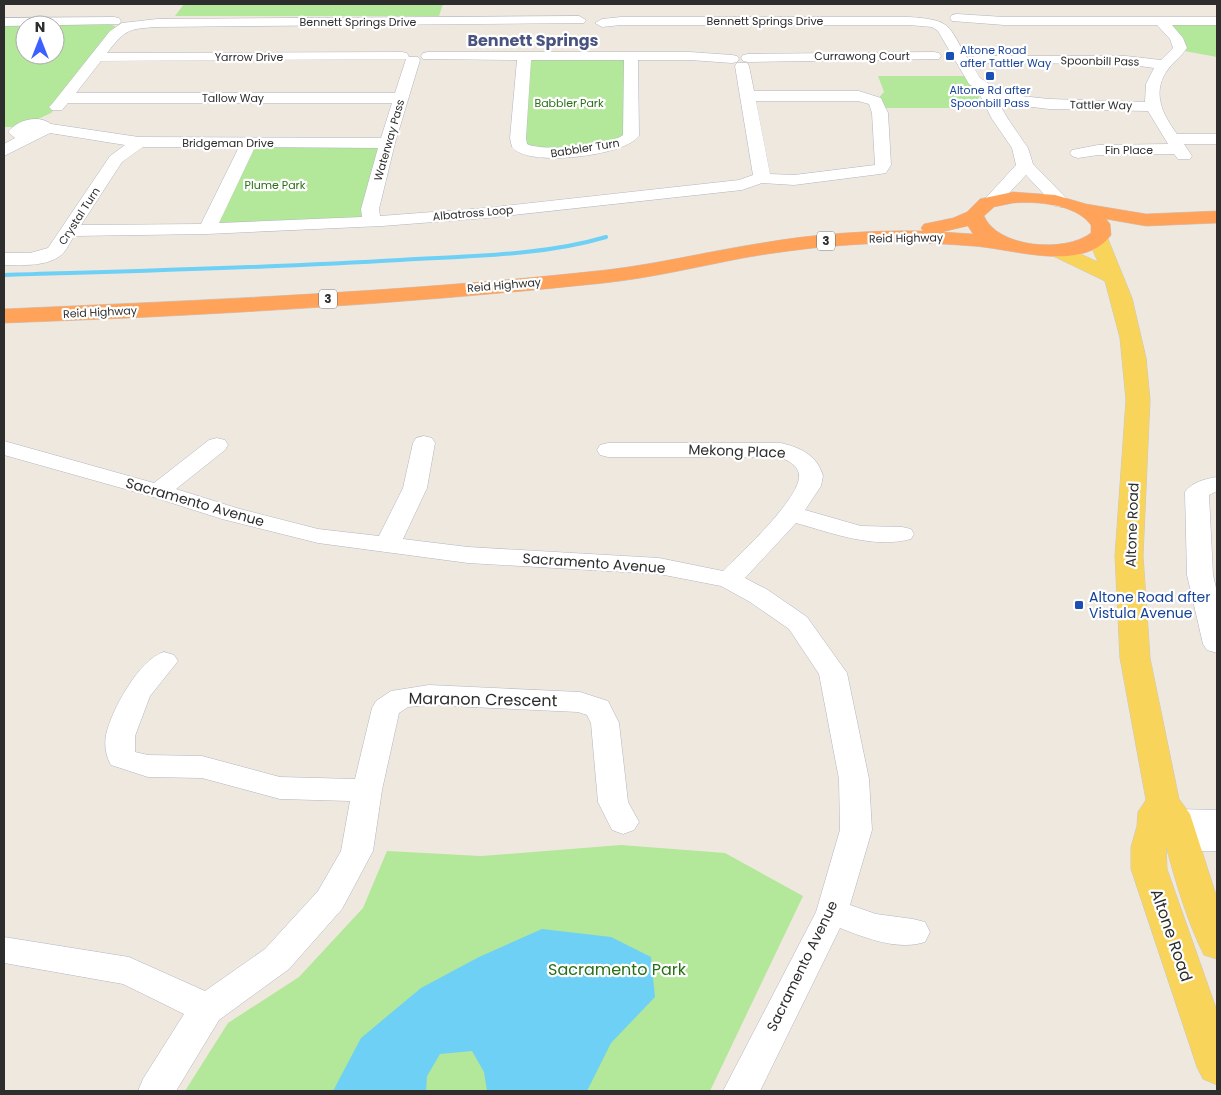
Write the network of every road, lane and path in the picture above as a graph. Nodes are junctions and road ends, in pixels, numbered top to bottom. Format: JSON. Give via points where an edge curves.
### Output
{"nodes":[{"id":1,"x":944,"y":19,"type":"junction"},
{"id":2,"x":1161,"y":21,"type":"junction"},
{"id":3,"x":1217,"y":21,"type":"edge"},
{"id":4,"x":4,"y":22,"type":"edge"},
{"id":5,"x":123,"y":24,"type":"junction"},
{"id":6,"x":590,"y":40,"type":"dead end"},
{"id":7,"x":417,"y":46,"type":"junction"},
{"id":8,"x":738,"y":51,"type":"junction"},
{"id":9,"x":524,"y":56,"type":"junction"},
{"id":10,"x":590,"y":56,"type":"junction"},
{"id":11,"x":631,"y":56,"type":"junction"},
{"id":12,"x":934,"y":56,"type":"dead end"},
{"id":13,"x":97,"y":57,"type":"junction"},
{"id":14,"x":975,"y":60,"type":"junction"},
{"id":15,"x":1164,"y":65,"type":"junction"},
{"id":16,"x":986,"y":92,"type":"junction"},
{"id":17,"x":746,"y":96,"type":"junction"},
{"id":18,"x":65,"y":98,"type":"junction"},
{"id":19,"x":402,"y":98,"type":"junction"},
{"id":20,"x":1049,"y":104,"type":"junction"},
{"id":21,"x":1153,"y":107,"type":"junction"},
{"id":22,"x":997,"y":113,"type":"junction"},
{"id":23,"x":25,"y":131,"type":"edge"},
{"id":24,"x":1217,"y":139,"type":"edge"},
{"id":25,"x":139,"y":142,"type":"junction"},
{"id":26,"x":249,"y":143,"type":"junction"},
{"id":27,"x":387,"y":143,"type":"junction"},
{"id":28,"x":1179,"y":148,"type":"junction"},
{"id":29,"x":1078,"y":153,"type":"dead end"},
{"id":30,"x":1025,"y":166,"type":"junction"},
{"id":31,"x":760,"y":178,"type":"junction"},
{"id":32,"x":991,"y":202,"type":"junction"},
{"id":33,"x":1061,"y":202,"type":"junction"},
{"id":34,"x":1080,"y":208,"type":"junction"},
{"id":35,"x":974,"y":216,"type":"junction"},
{"id":36,"x":1217,"y":217,"type":"edge"},
{"id":37,"x":372,"y":221,"type":"junction"},
{"id":38,"x":1217,"y":226,"type":"edge"},
{"id":39,"x":207,"y":229,"type":"junction"},
{"id":40,"x":70,"y":231,"type":"junction"},
{"id":41,"x":1100,"y":236,"type":"junction"},
{"id":42,"x":1002,"y":242,"type":"junction"},
{"id":43,"x":1058,"y":251,"type":"junction"},
{"id":44,"x":4,"y":259,"type":"edge"},
{"id":45,"x":1119,"y":290,"type":"junction"},
{"id":46,"x":4,"y":310,"type":"edge"},
{"id":47,"x":4,"y":316,"type":"edge"},
{"id":48,"x":424,"y":443,"type":"dead end"},
{"id":49,"x":217,"y":444,"type":"dead end"},
{"id":50,"x":4,"y":448,"type":"edge"},
{"id":51,"x":608,"y":450,"type":"dead end"},
{"id":52,"x":1217,"y":484,"type":"edge"},
{"id":53,"x":158,"y":491,"type":"junction"},
{"id":54,"x":792,"y":514,"type":"junction"},
{"id":55,"x":902,"y":534,"type":"dead end"},
{"id":56,"x":388,"y":546,"type":"junction"},
{"id":57,"x":729,"y":580,"type":"junction"},
{"id":58,"x":1217,"y":644,"type":"edge"},
{"id":59,"x":164,"y":661,"type":"dead end"},
{"id":60,"x":367,"y":790,"type":"junction"},
{"id":61,"x":1173,"y":821,"type":"junction"},
{"id":62,"x":623,"y":822,"type":"dead end"},
{"id":63,"x":1217,"y":822,"type":"edge"},
{"id":64,"x":1217,"y":839,"type":"edge"},
{"id":65,"x":832,"y":912,"type":"junction"},
{"id":66,"x":912,"y":932,"type":"dead end"},
{"id":67,"x":1217,"y":944,"type":"edge"},
{"id":68,"x":6,"y":950,"type":"dead end"},
{"id":69,"x":207,"y":1009,"type":"junction"},
{"id":70,"x":1217,"y":1067,"type":"edge"},
{"id":71,"x":156,"y":1091,"type":"edge"},
{"id":72,"x":741,"y":1091,"type":"edge"}],
"edges":[{"from":1,"to":2,"type":"street","name":"Bennett Springs Drive"},
{"from":1,"to":8,"type":"street","name":"Bennett Springs Drive","via":[[909,21]]},
{"from":1,"to":14,"type":"street"},
{"from":1,"to":16,"type":"street","via":[[943,29],[974,81]]},
{"from":2,"to":3,"type":"street","name":"Bennett Springs Drive"},
{"from":2,"to":15,"type":"street","via":[[1180,48]]},
{"from":4,"to":5,"type":"street","name":"Bennett Springs Drive"},
{"from":5,"to":7,"type":"street","name":"Bennett Springs Drive","via":[[157,22]]},
{"from":5,"to":13,"type":"street"},
{"from":6,"to":10,"type":"street"},
{"from":7,"to":8,"type":"street","name":"Bennett Springs Drive","via":[[558,22],[621,21]]},
{"from":7,"to":9,"type":"street","name":"Yarrow Drive"},
{"from":7,"to":13,"type":"street","name":"Yarrow Drive"},
{"from":7,"to":19,"type":"street","name":"Waterway Pass"},
{"from":8,"to":11,"type":"street","name":"Yarrow Drive","via":[[690,56]]},
{"from":8,"to":12,"type":"street","name":"Currawong Court","via":[[790,56]]},
{"from":8,"to":17,"type":"street"},
{"from":9,"to":10,"type":"street","name":"Yarrow Drive"},
{"from":9,"to":11,"type":"street","name":"Babbler Turn","via":[[518,138],[520,147],[526,152],[544,154],[615,145],[631,136]]},
{"from":10,"to":11,"type":"street","name":"Yarrow Drive"},
{"from":13,"to":18,"type":"street"},
{"from":14,"to":15,"type":"street","name":"Spoonbill Pass","via":[[1126,60]]},
{"from":14,"to":16,"type":"street","via":[[985,81]]},
{"from":15,"to":21,"type":"street","via":[[1152,85]]},
{"from":16,"to":20,"type":"street","name":"Tattler Way"},
{"from":16,"to":22,"type":"street"},
{"from":17,"to":31,"type":"street","via":[[762,172]]},
{"from":17,"to":31,"type":"street","via":[[859,96],[876,101],[880,113],[883,165],[880,169],[794,180]]},
{"from":18,"to":19,"type":"street","name":"Tallow Way"},
{"from":18,"to":23,"type":"street"},
{"from":19,"to":27,"type":"street","name":"Waterway Pass"},
{"from":20,"to":21,"type":"street","name":"Tattler Way"},
{"from":20,"to":22,"type":"street","name":"Tattler Way"},
{"from":21,"to":28,"type":"street"},
{"from":22,"to":30,"type":"street","via":[[1020,148]]},
{"from":23,"to":25,"type":"street","name":"Bridgeman Drive"},
{"from":24,"to":28,"type":"street"},
{"from":25,"to":26,"type":"street","name":"Bridgeman Drive"},
{"from":25,"to":40,"type":"street","name":"Crystal Turn","via":[[116,159]]},
{"from":26,"to":27,"type":"street","name":"Bridgeman Drive"},
{"from":26,"to":39,"type":"street"},
{"from":27,"to":37,"type":"street","name":"Waterway Pass","via":[[370,209]]},
{"from":28,"to":29,"type":"street","name":"Fin Place"},
{"from":30,"to":32,"type":"street"},
{"from":30,"to":33,"type":"street"},
{"from":31,"to":37,"type":"street","name":"Albatross Loop","via":[[732,186],[485,213]]},
{"from":32,"to":33,"type":"highway","via":[[1019,197]]},
{"from":32,"to":35,"type":"highway","name":"Reid Highway","via":[[979,208]]},
{"from":33,"to":34,"type":"highway"},
{"from":34,"to":36,"type":"highway","via":[[1137,220]]},
{"from":34,"to":41,"type":"highway","via":[[1099,221],[1102,226]]},
{"from":35,"to":42,"type":"highway","via":[[980,230]]},
{"from":35,"to":46,"type":"highway","name":"Reid Highway","number":"3","via":[[929,229],[793,238],[656,262],[567,273],[230,299]]},
{"from":37,"to":39,"type":"street","name":"Albatross Loop"},
{"from":38,"to":41,"type":"highway","via":[[1138,229]]},
{"from":39,"to":40,"type":"street","name":"Albatross Loop"},
{"from":40,"to":44,"type":"street","name":"Crystal Turn","via":[[55,252],[46,257]]},
{"from":41,"to":43,"type":"highway","via":[[1086,246]]},
{"from":41,"to":45,"type":"main road","name":"Altone Road"},
{"from":42,"to":43,"type":"highway","via":[[1035,250]]},
{"from":42,"to":47,"type":"highway","name":"Reid Highway","number":"3","via":[[937,237],[830,240],[785,245],[652,270],[572,279],[386,296]]},
{"from":43,"to":45,"type":"main road"},
{"from":45,"to":61,"type":"main road","name":"Altone Road","via":[[1127,313],[1138,400],[1129,556],[1135,658]]},
{"from":48,"to":56,"type":"street","via":[[415,488]]},
{"from":49,"to":53,"type":"street"},
{"from":50,"to":53,"type":"street","name":"Sacramento Avenue"},
{"from":51,"to":54,"type":"street","name":"Mekong Place","via":[[781,450],[796,454],[806,464],[811,477]]},
{"from":52,"to":58,"type":"street","via":[[1197,492],[1200,575]]},
{"from":53,"to":56,"type":"street","name":"Sacramento Avenue","via":[[318,536]]},
{"from":54,"to":55,"type":"street","via":[[860,533]]},
{"from":54,"to":57,"type":"street","name":"Mekong Place"},
{"from":56,"to":57,"type":"street","name":"Sacramento Avenue","via":[[468,555],[658,566]]},
{"from":57,"to":65,"type":"street","name":"Sacramento Avenue","via":[[760,596],[798,623],[833,673],[854,778],[856,830]]},
{"from":59,"to":60,"type":"street","via":[[137,693],[120,736],[120,758],[148,766],[202,767],[280,788]]},
{"from":60,"to":62,"type":"street","name":"Maranon Crescent","via":[[386,708],[401,698],[429,695],[580,702],[598,708],[604,723],[613,802]]},
{"from":60,"to":69,"type":"street","name":"Maranon Crescent","via":[[357,851],[330,900],[277,959]]},
{"from":61,"to":63,"type":"street"},
{"from":61,"to":64,"type":"street"},
{"from":61,"to":67,"type":"main road","name":"Altone Road"},
{"from":61,"to":70,"type":"main road","name":"Altone Road","via":[[1155,812],[1148,847],[1149,869]]},
{"from":65,"to":66,"type":"street","via":[[875,927]]},
{"from":65,"to":72,"type":"street","name":"Sacramento Avenue"},
{"from":68,"to":69,"type":"street","via":[[129,971]]},
{"from":69,"to":71,"type":"street","name":"Maranon Crescent"}]}
